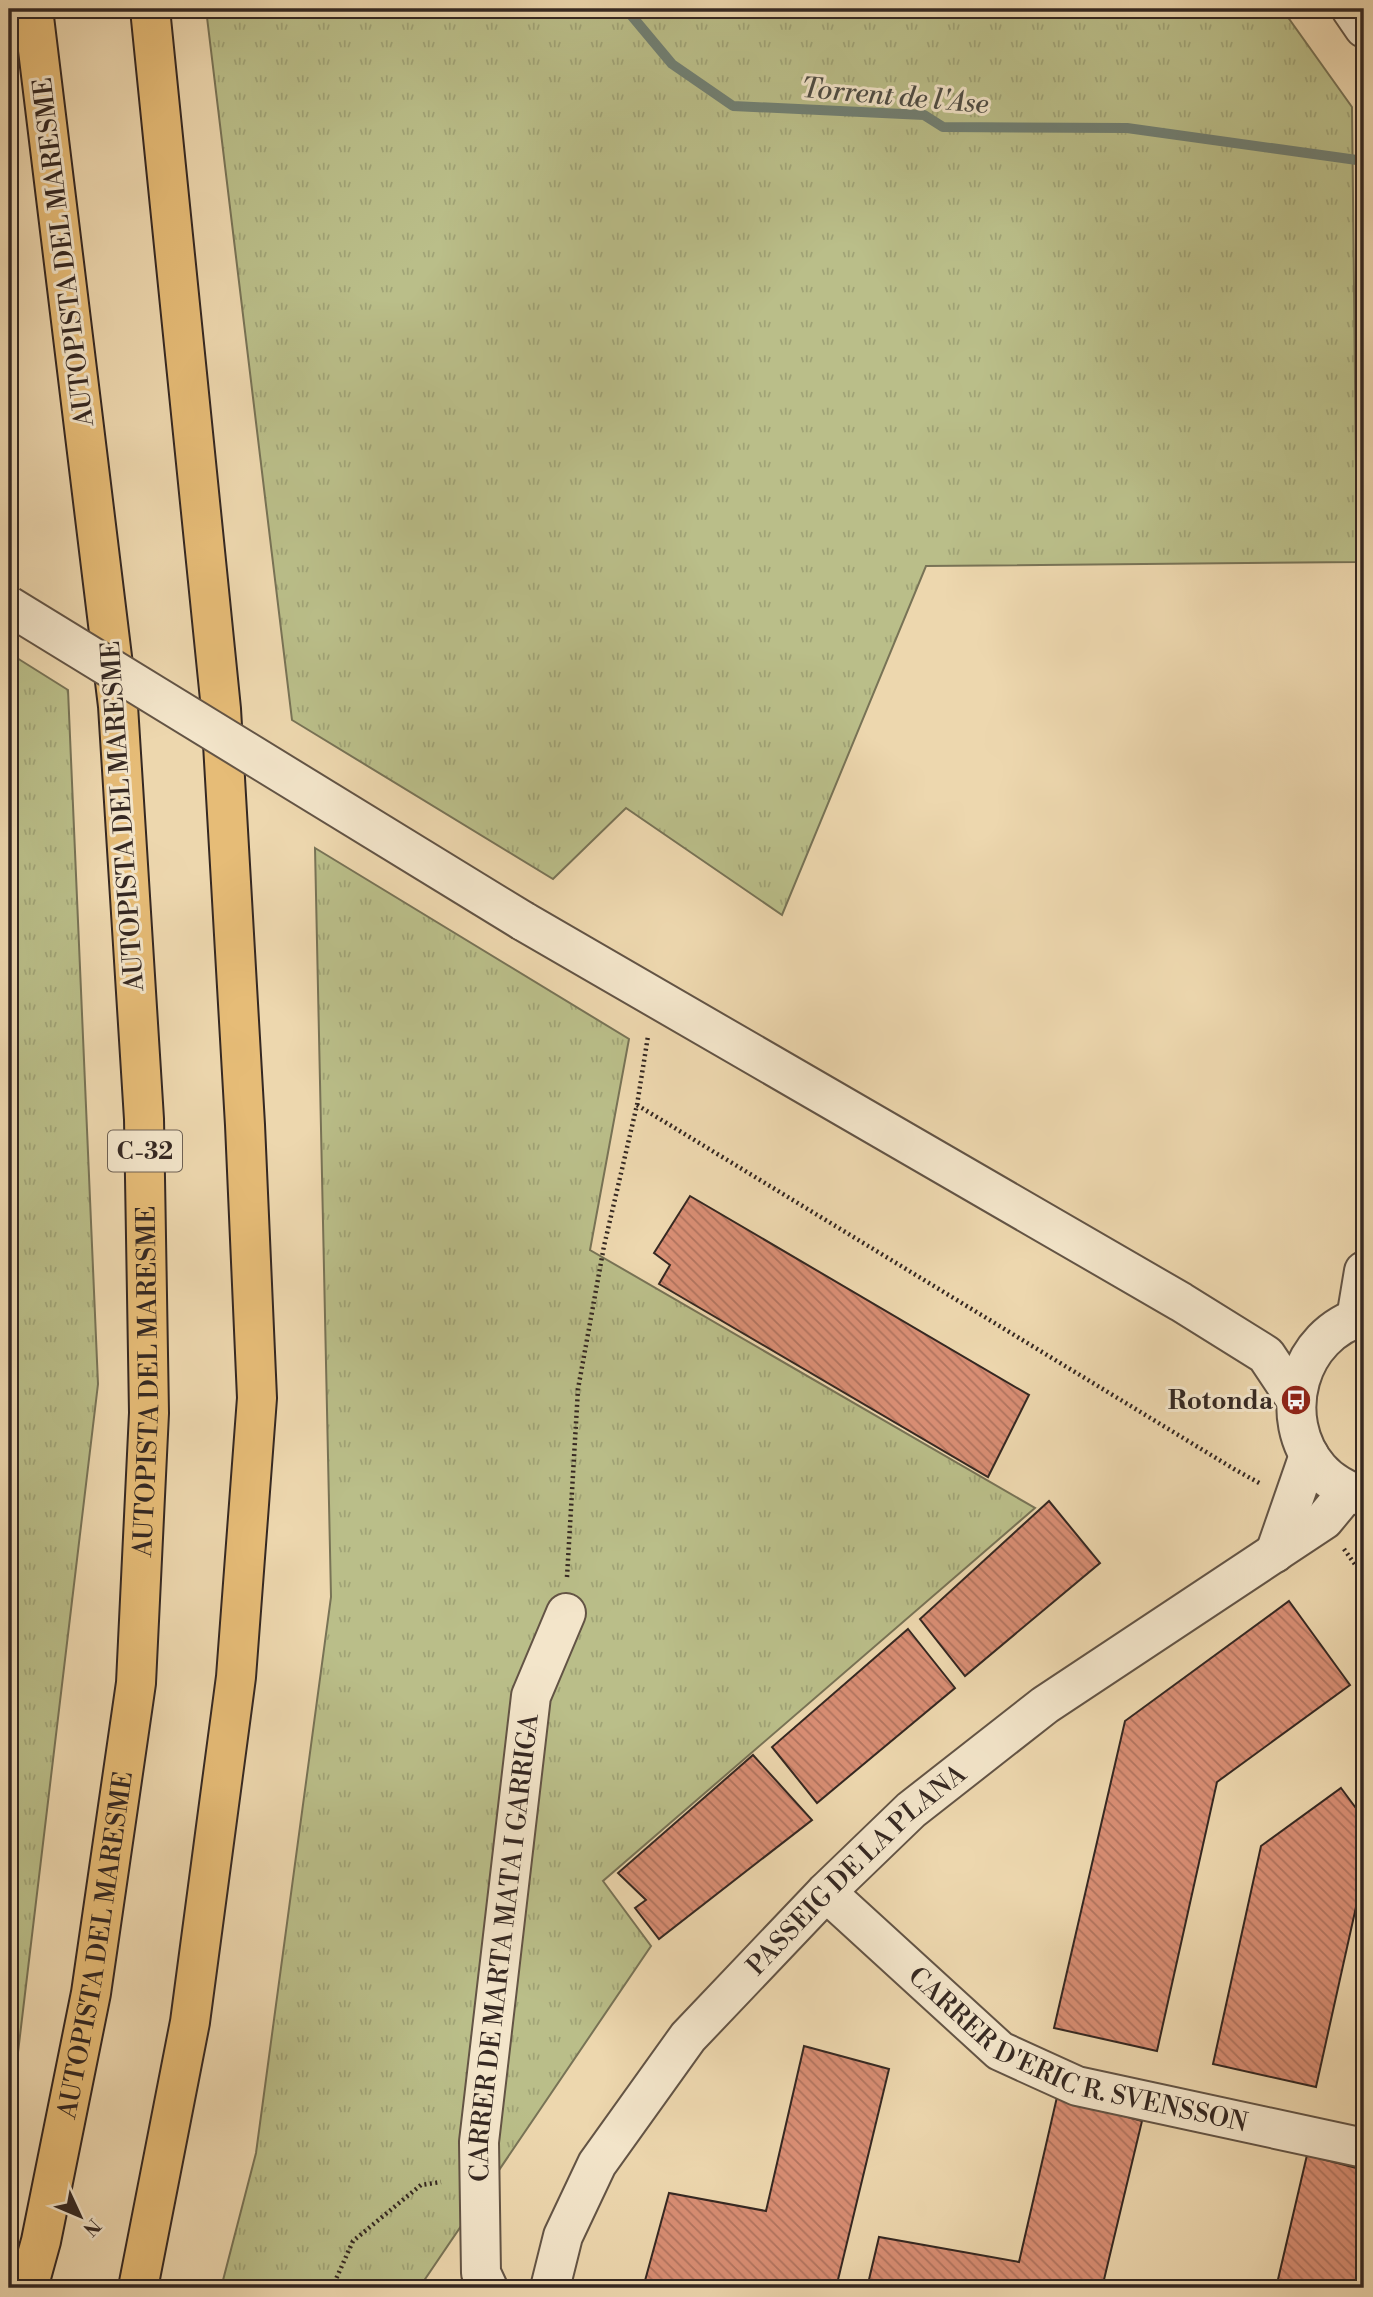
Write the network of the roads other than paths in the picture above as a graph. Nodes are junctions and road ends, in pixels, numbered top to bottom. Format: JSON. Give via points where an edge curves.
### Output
{"nodes":[{"id":1,"x":33,"y":9,"type":"edge"},
{"id":2,"x":150,"y":9,"type":"edge"},
{"id":3,"x":1351,"y":9,"type":"edge"},
{"id":4,"x":1364,"y":28,"type":"edge"},
{"id":5,"x":9,"y":606,"type":"edge"},
{"id":6,"x":1364,"y":1271,"type":"edge"},
{"id":7,"x":1349,"y":1324,"type":"edge"},
{"id":8,"x":1266,"y":1355,"type":"junction"},
{"id":9,"x":1296,"y":1400,"type":"junction"},
{"id":10,"x":1309,"y":1455,"type":"junction"},
{"id":11,"x":1356,"y":1494,"type":"edge"},
{"id":12,"x":1275,"y":1553,"type":"junction"},
{"id":13,"x":566,"y":1612,"type":"road end"},
{"id":14,"x":826,"y":1892,"type":"junction"},
{"id":15,"x":1364,"y":2148,"type":"edge"},
{"id":16,"x":28,"y":2288,"type":"edge"},
{"id":17,"x":138,"y":2288,"type":"edge"},
{"id":18,"x":488,"y":2288,"type":"edge"},
{"id":19,"x":550,"y":2288,"type":"edge"}],
"edges":[{"from":1,"to":16,"type":"highway","name":"AUTOPISTA DEL MARESME","number":"C-32","via":[[118,706],[144,1119],[149,1413],[136,1683],[91,1993]]},
{"from":2,"to":17,"type":"highway","via":[[221,709],[257,1398],[236,1677],[190,2021]]},
{"from":3,"to":4,"type":"street"},
{"from":5,"to":8,"type":"street","bridge":true,"via":[[523,921]]},
{"from":6,"to":7,"type":"street"},
{"from":7,"to":8,"type":"street"},
{"from":7,"to":9,"type":"street","via":[[1315,1349],[1305,1365]]},
{"from":8,"to":9,"type":"street"},
{"from":9,"to":10,"type":"street","via":[[1296,1419]]},
{"from":10,"to":11,"type":"street","via":[[1332,1482]]},
{"from":10,"to":12,"type":"street"},
{"from":11,"to":12,"type":"street"},
{"from":12,"to":14,"type":"street","name":"PASSEIG DE LA PLANA","via":[[1045,1705],[911,1810]]},
{"from":13,"to":18,"type":"street","name":"CARRER DE MARTA MATA I GARRIGA","via":[[531,1696],[479,2143],[481,2273]]},
{"from":14,"to":15,"type":"street","name":"CARRER D'ERIC R. SVENSSON","via":[[1000,2051],[1077,2085]]},
{"from":14,"to":19,"type":"street","name":"PASSEIG DE LA PLANA","via":[[688,2037],[597,2164],[563,2236]]}]}
